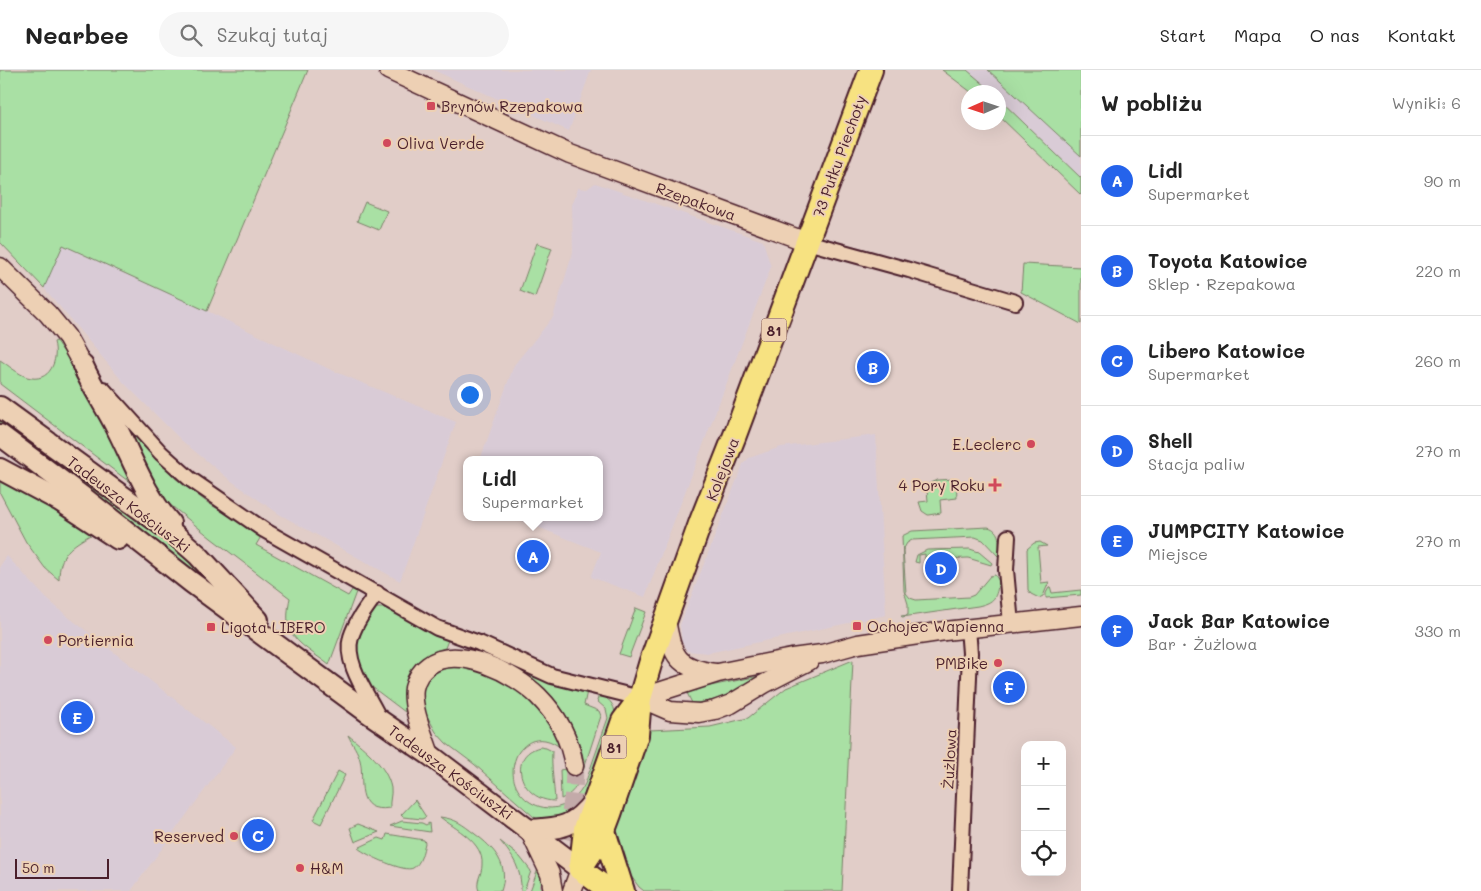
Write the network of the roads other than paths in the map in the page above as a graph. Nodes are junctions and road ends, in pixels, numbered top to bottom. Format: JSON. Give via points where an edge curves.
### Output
{"nodes":[{"id":1,"x":388,"y":70,"type":"edge"},
{"id":2,"x":871,"y":70,"type":"edge"},
{"id":3,"x":807,"y":242,"type":"junction"},
{"id":4,"x":0,"y":267,"type":"edge"},
{"id":5,"x":1015,"y":302,"type":"dead end"},
{"id":6,"x":83,"y":366,"type":"junction"},
{"id":7,"x":0,"y":407,"type":"edge"},
{"id":8,"x":0,"y":435,"type":"edge"},
{"id":9,"x":0,"y":469,"type":"edge"},
{"id":10,"x":1008,"y":537,"type":"dead end"},
{"id":11,"x":198,"y":555,"type":"junction"},
{"id":12,"x":191,"y":582,"type":"junction"},
{"id":13,"x":377,"y":593,"type":"junction"},
{"id":14,"x":1081,"y":616,"type":"edge"},
{"id":15,"x":666,"y":620,"type":"junction"},
{"id":16,"x":1011,"y":624,"type":"junction"},
{"id":17,"x":968,"y":628,"type":"junction"},
{"id":18,"x":822,"y":654,"type":"junction"},
{"id":19,"x":291,"y":655,"type":"junction"},
{"id":20,"x":718,"y":673,"type":"junction"},
{"id":21,"x":640,"y":698,"type":"junction"},
{"id":22,"x":670,"y":710,"type":"junction"},
{"id":23,"x":381,"y":722,"type":"junction"},
{"id":24,"x":638,"y":735,"type":"junction"},
{"id":25,"x":430,"y":755,"type":"junction"},
{"id":26,"x":574,"y":766,"type":"tunnel mouth"},
{"id":27,"x":595,"y":800,"type":"junction"},
{"id":28,"x":529,"y":830,"type":"junction"},
{"id":29,"x":604,"y":832,"type":"junction"},
{"id":30,"x":581,"y":869,"type":"junction"},
{"id":31,"x":553,"y":891,"type":"edge"},
{"id":32,"x":572,"y":891,"type":"edge"},
{"id":33,"x":610,"y":891,"type":"edge"},
{"id":34,"x":624,"y":891,"type":"edge"},
{"id":35,"x":960,"y":891,"type":"edge"}],
"edges":[{"from":1,"to":3,"type":"street","name":"Rzepakowa","via":[[570,154]]},
{"from":2,"to":3,"type":"main road","name":"73 Pułku Piechoty","number":"81"},
{"from":3,"to":5,"type":"street","name":"Rzepakowa"},
{"from":3,"to":15,"type":"main road","name":"Kolejowa","number":"81"},
{"from":4,"to":6,"type":"street","via":[[48,314],[67,337]]},
{"from":6,"to":11,"type":"main road","via":[[146,490],[160,512]]},
{"from":6,"to":13,"type":"street","via":[[161,453],[190,480],[264,530]]},
{"from":7,"to":11,"type":"main road","name":"Tadeusza Kościuszki","via":[[173,533]]},
{"from":8,"to":12,"type":"main road","name":"Tadeusza Kościuszki"},
{"from":9,"to":12,"type":"main road","via":[[60,501]]},
{"from":10,"to":16,"type":"street","via":[[1006,570]]},
{"from":11,"to":19,"type":"main road","name":"Tadeusza Kościuszki"},
{"from":12,"to":19,"type":"main road","name":"Tadeusza Kościuszki"},
{"from":13,"to":21,"type":"street","via":[[437,628],[535,669]]},
{"from":13,"to":23,"type":"street","via":[[351,636],[349,652],[351,665]]},
{"from":14,"to":16,"type":"street"},
{"from":15,"to":20,"type":"street","via":[[673,651],[684,665]]},
{"from":15,"to":21,"type":"main road","name":"Kolejowa","number":"81"},
{"from":16,"to":17,"type":"street"},
{"from":17,"to":18,"type":"street","via":[[858,644]]},
{"from":17,"to":35,"type":"street","name":"Żużlowa","via":[[970,653]]},
{"from":18,"to":20,"type":"street"},
{"from":18,"to":22,"type":"street","via":[[723,708],[699,713]]},
{"from":19,"to":23,"type":"main road","name":"Tadeusza Kościuszki"},
{"from":20,"to":21,"type":"street"},
{"from":21,"to":22,"type":"street"},
{"from":21,"to":24,"type":"main road","name":"Kolejowa","number":"81"},
{"from":21,"to":27,"type":"main road","name":"Kolejowa","number":"81","via":[[622,721]]},
{"from":22,"to":24,"type":"street","via":[[654,715]]},
{"from":23,"to":25,"type":"main road","name":"Tadeusza Kościuszki"},
{"from":24,"to":29,"type":"main road","name":"Kolejowa","number":"81"},
{"from":25,"to":26,"type":"street","via":[[415,708],[414,688],[421,672],[432,662],[456,657],[494,669],[537,695],[563,729]]},
{"from":25,"to":28,"type":"main road","name":"Tadeusza Kościuszki"},
{"from":27,"to":28,"type":"main road","via":[[572,823],[553,829]]},
{"from":27,"to":30,"type":"main road","name":"Kolejowa","number":"81","via":[[585,829]]},
{"from":28,"to":30,"type":"main road","name":"Tadeusza Kościuszki"},
{"from":28,"to":31,"type":"street","via":[[550,874]]},
{"from":29,"to":30,"type":"main road","name":"Kolejowa","number":"81"},
{"from":29,"to":34,"type":"main road"},
{"from":30,"to":32,"type":"street","name":"Kolejowa"},
{"from":30,"to":33,"type":"main road","name":"Tadeusza Kościuszki"}]}
